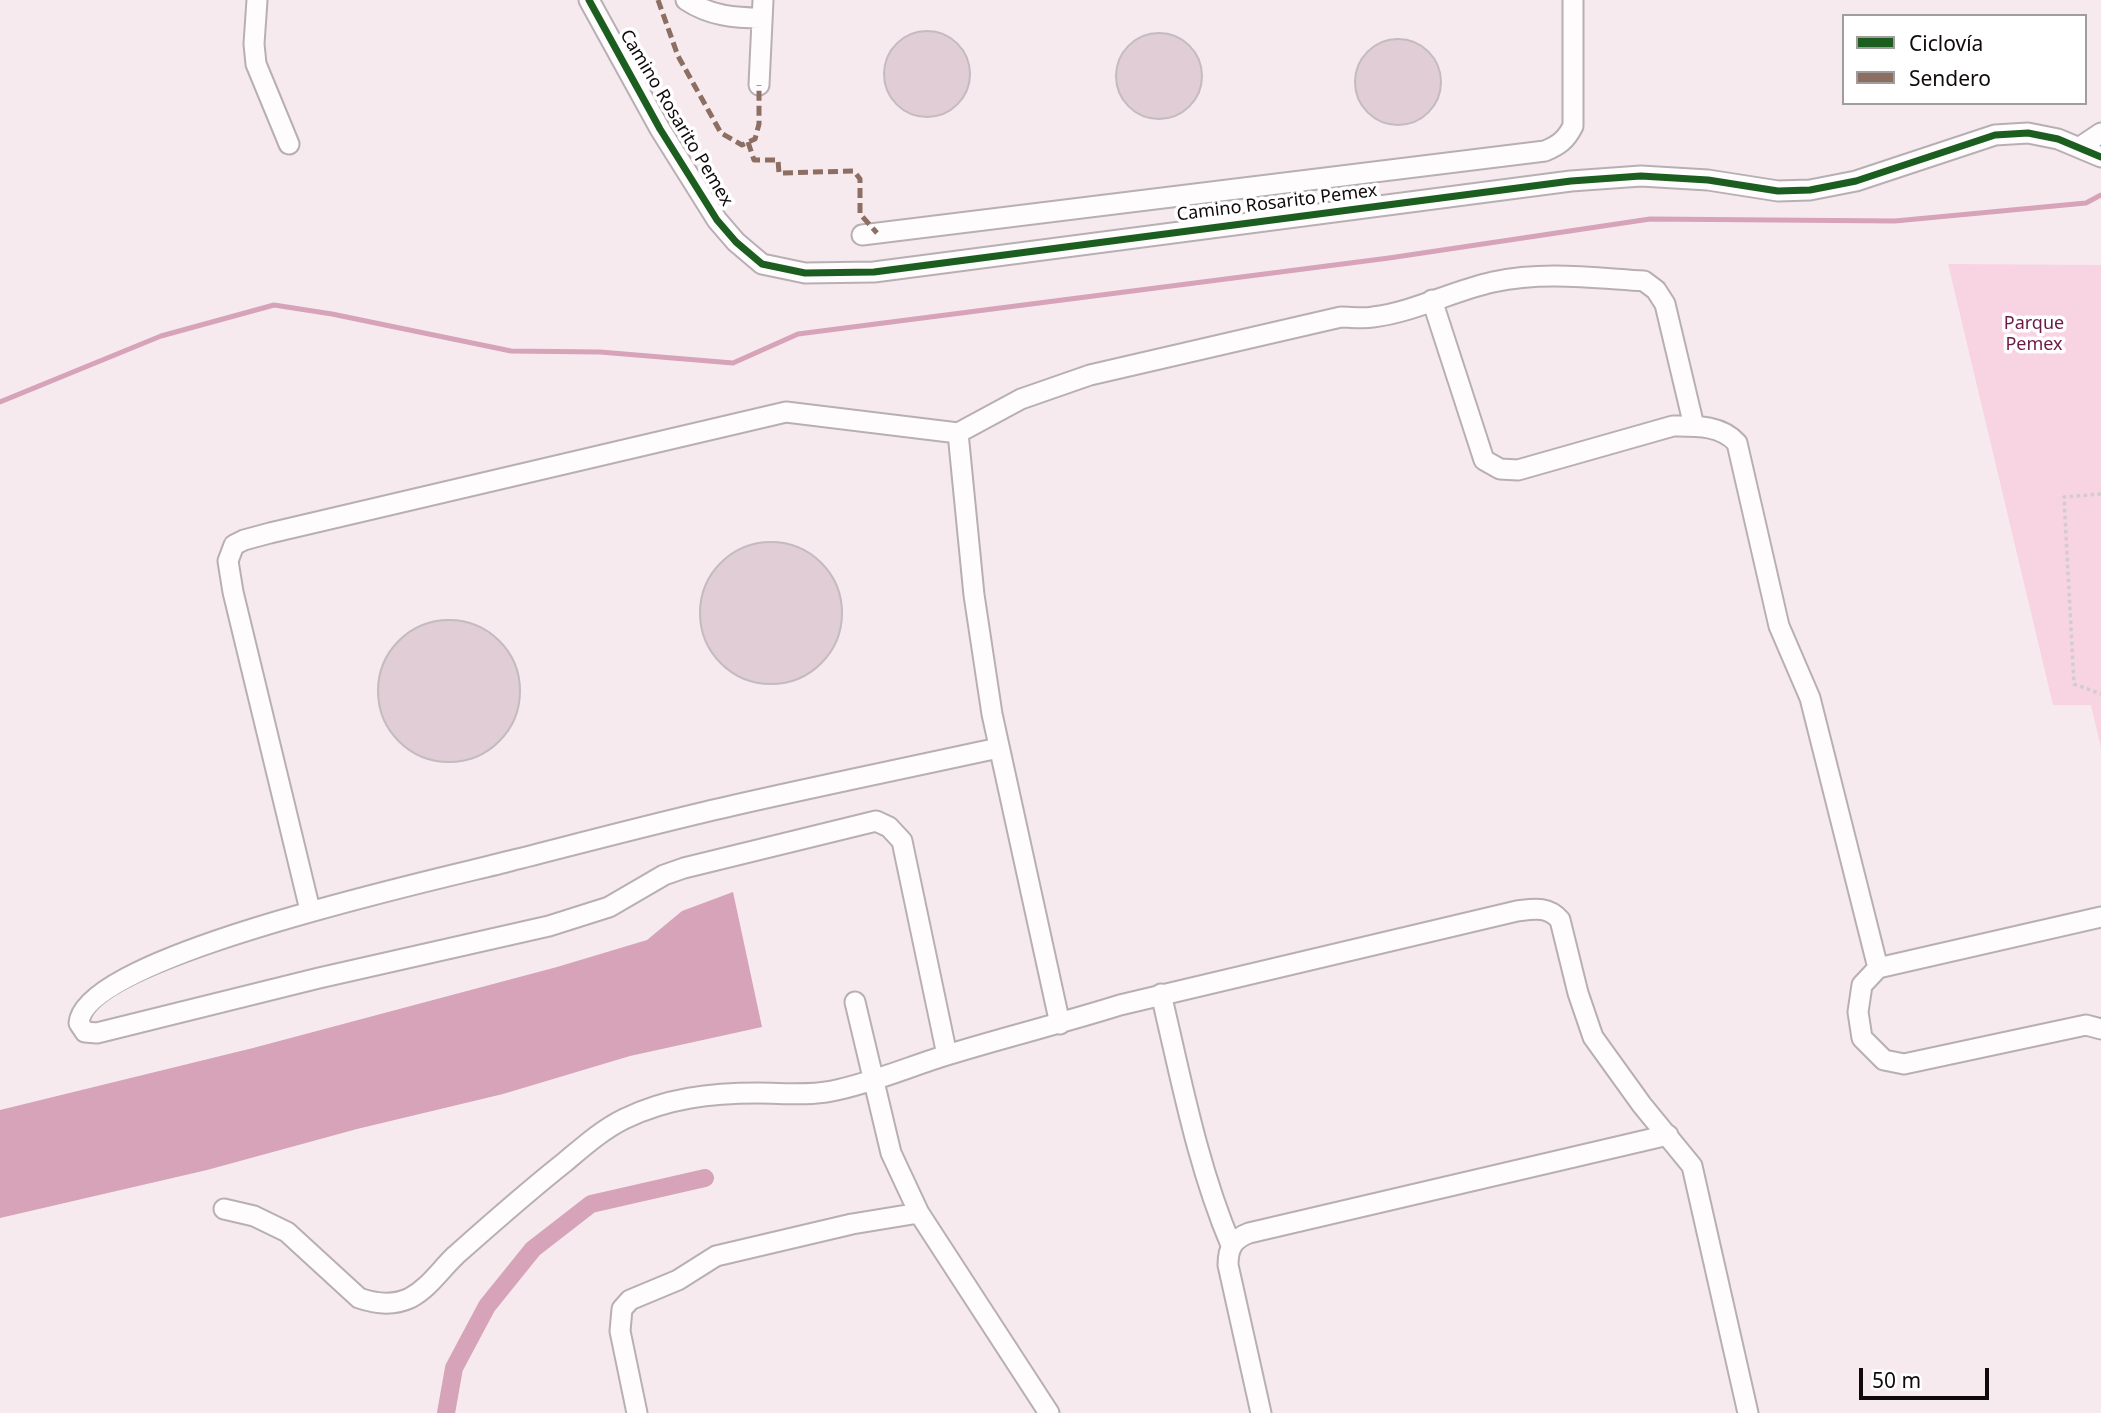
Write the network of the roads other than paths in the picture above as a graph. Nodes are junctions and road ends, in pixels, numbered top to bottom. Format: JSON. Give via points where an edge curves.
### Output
{"nodes":[{"id":1,"x":257,"y":0,"type":"edge"},
{"id":2,"x":589,"y":0,"type":"edge"},
{"id":3,"x":687,"y":0,"type":"edge"},
{"id":4,"x":1573,"y":0,"type":"edge"},
{"id":5,"x":763,"y":9,"type":"edge"},
{"id":6,"x":759,"y":85,"type":"dead end"},
{"id":7,"x":2101,"y":133,"type":"edge"},
{"id":8,"x":289,"y":144,"type":"dead end"},
{"id":9,"x":2080,"y":147,"type":"junction"},
{"id":10,"x":2101,"y":157,"type":"edge"},
{"id":11,"x":862,"y":235,"type":"dead end"},
{"id":12,"x":1432,"y":300,"type":"junction"},
{"id":13,"x":1694,"y":426,"type":"junction"},
{"id":14,"x":958,"y":433,"type":"junction"},
{"id":15,"x":998,"y":748,"type":"junction"},
{"id":16,"x":310,"y":910,"type":"junction"},
{"id":17,"x":2101,"y":917,"type":"edge"},
{"id":18,"x":1878,"y":968,"type":"junction"},
{"id":19,"x":1161,"y":995,"type":"junction"},
{"id":20,"x":855,"y":1002,"type":"dead end"},
{"id":21,"x":1060,"y":1024,"type":"junction"},
{"id":22,"x":2101,"y":1029,"type":"edge"},
{"id":23,"x":947,"y":1055,"type":"junction"},
{"id":24,"x":873,"y":1082,"type":"junction"},
{"id":25,"x":1668,"y":1135,"type":"junction"},
{"id":26,"x":224,"y":1209,"type":"dead end"},
{"id":27,"x":919,"y":1213,"type":"junction"},
{"id":28,"x":1231,"y":1245,"type":"junction"},
{"id":29,"x":637,"y":1413,"type":"edge"},
{"id":30,"x":1049,"y":1413,"type":"edge"},
{"id":31,"x":1261,"y":1413,"type":"edge"},
{"id":32,"x":1748,"y":1413,"type":"edge"}],
"edges":[{"from":1,"to":8,"type":"street","via":[[257,64]]},
{"from":2,"to":9,"type":"street","name":"Camino Rosarito Pemex","via":[[660,129],[718,220],[762,264],[806,273],[874,272],[1571,181],[1641,176],[1778,191],[1810,190],[1856,181],[1995,135],[2028,133]]},
{"from":3,"to":5,"type":"street","via":[[729,18]]},
{"from":4,"to":11,"type":"street","via":[[1573,126],[1558,146],[1545,151]]},
{"from":5,"to":6,"type":"street"},
{"from":7,"to":9,"type":"street"},
{"from":9,"to":10,"type":"street","name":"Camino Rosarito Pemex"},
{"from":12,"to":13,"type":"street","via":[[1523,276],[1644,281],[1665,304]]},
{"from":12,"to":13,"type":"street","via":[[1484,460],[1500,469],[1518,470],[1672,426]]},
{"from":12,"to":14,"type":"street","via":[[1381,316],[1341,317],[1090,375],[1021,399]]},
{"from":13,"to":18,"type":"street","via":[[1728,433],[1737,443],[1779,626],[1810,698]]},
{"from":14,"to":15,"type":"street","via":[[974,595]]},
{"from":14,"to":16,"type":"street","via":[[803,412],[779,413],[234,545],[228,561],[233,592]]},
{"from":15,"to":16,"type":"street","via":[[733,805]]},
{"from":15,"to":21,"type":"street"},
{"from":16,"to":23,"type":"street","via":[[171,958],[123,980],[83,1010],[80,1028],[97,1033],[549,926],[609,907],[684,868],[876,821],[902,841]]},
{"from":17,"to":18,"type":"street"},
{"from":18,"to":22,"type":"street","via":[[1862,985],[1858,1012],[1863,1038],[1884,1060],[1903,1064],[2086,1025]]},
{"from":19,"to":21,"type":"street"},
{"from":19,"to":25,"type":"street","via":[[1517,911],[1545,909],[1560,920],[1593,1037]]},
{"from":19,"to":28,"type":"street","via":[[1199,1153]]},
{"from":20,"to":24,"type":"street"},
{"from":21,"to":23,"type":"street"},
{"from":23,"to":24,"type":"street"},
{"from":24,"to":26,"type":"street","via":[[808,1094],[711,1094],[626,1118],[604,1130],[518,1200],[427,1286],[392,1303],[359,1298],[287,1232],[254,1216]]},
{"from":24,"to":27,"type":"street","via":[[891,1153]]},
{"from":25,"to":28,"type":"street","via":[[1248,1233]]},
{"from":25,"to":32,"type":"street","via":[[1692,1166],[1699,1189]]},
{"from":27,"to":29,"type":"street","via":[[716,1256],[678,1280],[630,1300],[622,1309],[620,1331]]},
{"from":27,"to":30,"type":"street"},
{"from":28,"to":31,"type":"street","via":[[1228,1265]]}]}
